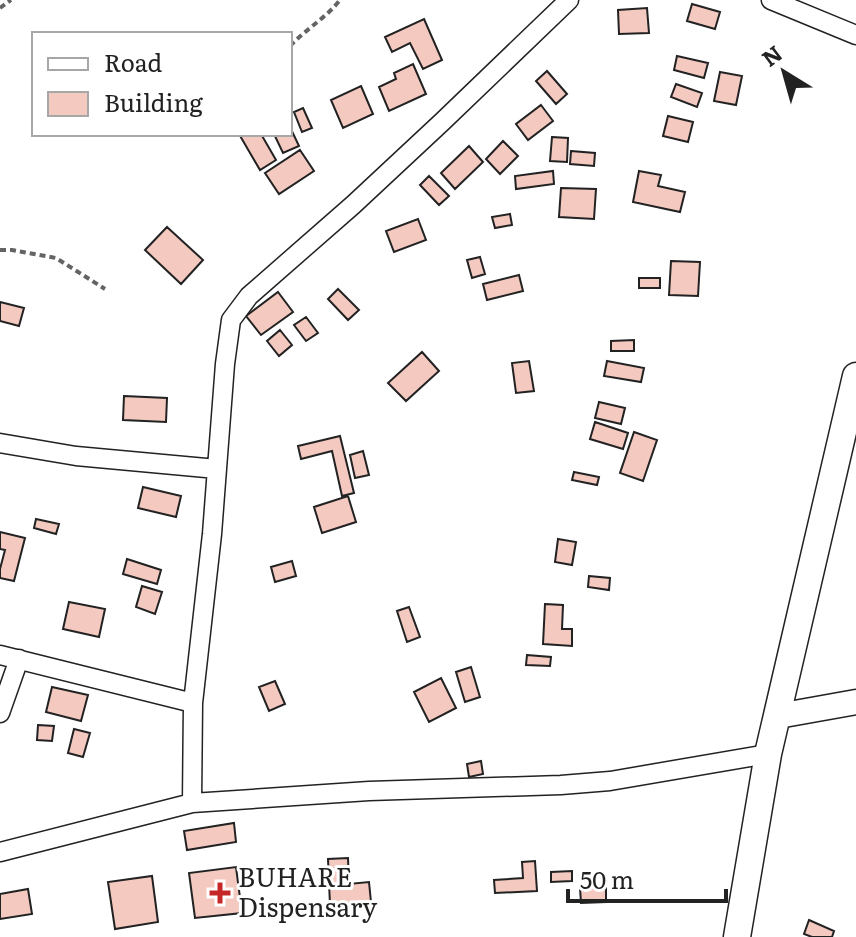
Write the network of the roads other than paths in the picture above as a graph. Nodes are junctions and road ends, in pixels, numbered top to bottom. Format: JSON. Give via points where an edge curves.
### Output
{"nodes":[{"id":1,"x":569,"y":0,"type":"edge"},
{"id":2,"x":771,"y":0,"type":"edge"},
{"id":3,"x":856,"y":35,"type":"edge"},
{"id":4,"x":856,"y":376,"type":"edge"},
{"id":5,"x":0,"y":443,"type":"edge"},
{"id":6,"x":217,"y":469,"type":"junction"},
{"id":7,"x":9,"y":657,"type":"edge"},
{"id":8,"x":856,"y":702,"type":"edge"},
{"id":9,"x":193,"y":703,"type":"junction"},
{"id":10,"x":0,"y":713,"type":"edge"},
{"id":11,"x":778,"y":716,"type":"junction"},
{"id":12,"x":768,"y":754,"type":"junction"},
{"id":13,"x":192,"y":803,"type":"junction"},
{"id":14,"x":0,"y":852,"type":"edge"},
{"id":15,"x":737,"y":937,"type":"edge"}],
"edges":[{"from":1,"to":6,"type":"street","via":[[249,296],[231,320]]},
{"from":2,"to":3,"type":"street"},
{"from":4,"to":11,"type":"main road"},
{"from":5,"to":6,"type":"street"},
{"from":6,"to":9,"type":"street"},
{"from":7,"to":9,"type":"street"},
{"from":7,"to":10,"type":"street"},
{"from":8,"to":11,"type":"street"},
{"from":9,"to":13,"type":"street"},
{"from":11,"to":12,"type":"main road"},
{"from":12,"to":13,"type":"street","via":[[610,781]]},
{"from":12,"to":15,"type":"main road"},
{"from":13,"to":14,"type":"street"}]}
